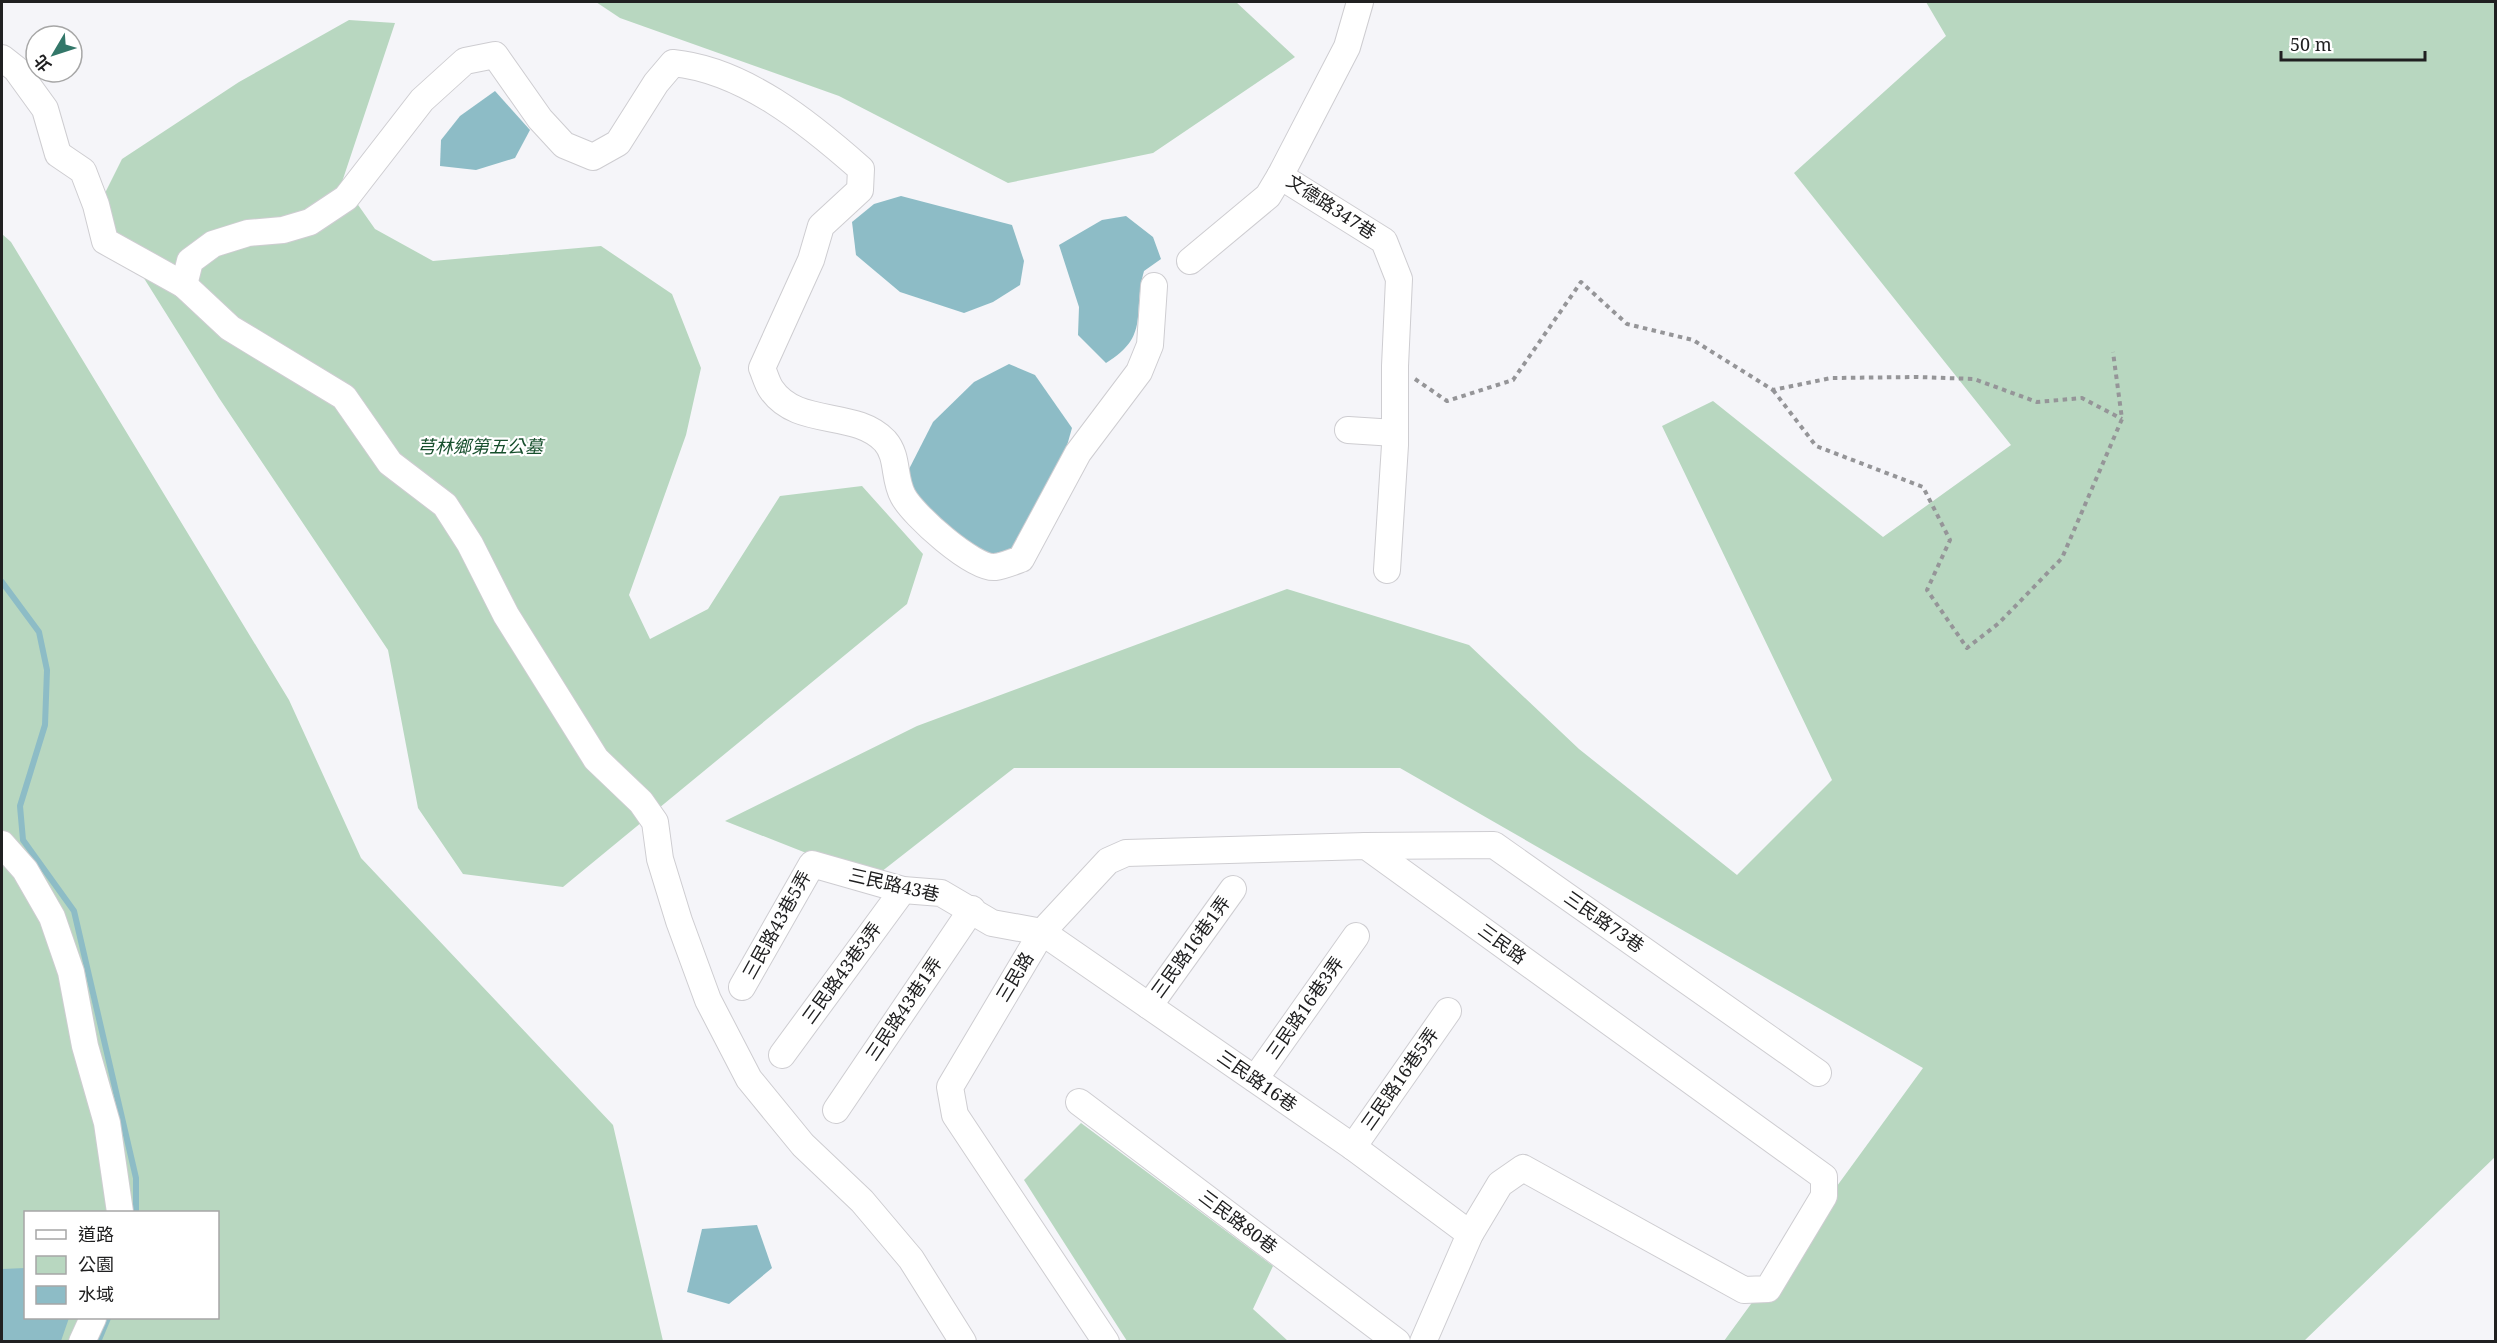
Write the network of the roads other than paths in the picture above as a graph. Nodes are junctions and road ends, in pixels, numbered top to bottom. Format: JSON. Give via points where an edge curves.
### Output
{"nodes":[{"id":1,"x":1360,"y":2,"type":"edge"},
{"id":2,"x":2,"y":58,"type":"edge"},
{"id":3,"x":1280,"y":176,"type":"junction"},
{"id":4,"x":1190,"y":261,"type":"dead end"},
{"id":5,"x":184,"y":285,"type":"junction"},
{"id":6,"x":1154,"y":286,"type":"dead end"},
{"id":7,"x":1348,"y":430,"type":"dead end"},
{"id":8,"x":1395,"y":433,"type":"junction"},
{"id":9,"x":1387,"y":570,"type":"dead end"},
{"id":10,"x":2,"y":844,"type":"edge"},
{"id":11,"x":1366,"y":846,"type":"junction"},
{"id":12,"x":812,"y":864,"type":"joint"},
{"id":13,"x":1233,"y":889,"type":"dead end"},
{"id":14,"x":903,"y":890,"type":"junction"},
{"id":15,"x":972,"y":909,"type":"junction"},
{"id":16,"x":1042,"y":932,"type":"junction"},
{"id":17,"x":1356,"y":936,"type":"dead end"},
{"id":18,"x":742,"y":987,"type":"dead end"},
{"id":19,"x":1149,"y":1006,"type":"junction"},
{"id":20,"x":1448,"y":1011,"type":"dead end"},
{"id":21,"x":782,"y":1055,"type":"dead end"},
{"id":22,"x":1818,"y":1073,"type":"dead end"},
{"id":23,"x":1255,"y":1079,"type":"junction"},
{"id":24,"x":1079,"y":1102,"type":"dead end"},
{"id":25,"x":836,"y":1110,"type":"dead end"},
{"id":26,"x":1353,"y":1147,"type":"junction"},
{"id":27,"x":120,"y":1211,"type":"edge"},
{"id":28,"x":1470,"y":1234,"type":"junction"},
{"id":29,"x":92,"y":1319,"type":"edge"},
{"id":30,"x":82,"y":1341,"type":"edge"},
{"id":31,"x":963,"y":1341,"type":"edge"},
{"id":32,"x":1106,"y":1341,"type":"edge"},
{"id":33,"x":1397,"y":1341,"type":"edge"},
{"id":34,"x":1423,"y":1341,"type":"edge"}],
"edges":[{"from":1,"to":3,"type":"street","name":"文德路347巷","via":[[1347,47]]},
{"from":2,"to":5,"type":"street","via":[[16,69],[45,109],[58,154],[83,171],[105,241]]},
{"from":3,"to":4,"type":"street","via":[[1268,196]]},
{"from":3,"to":8,"type":"street","name":"文德路347巷","via":[[1384,241],[1400,279]]},
{"from":5,"to":6,"type":"street","via":[[190,261],[213,244],[310,222],[346,198],[422,100],[465,61],[495,55],[540,119],[564,145],[593,157],[618,143],[673,63],[699,65],[739,82],[784,110],[861,169],[860,190],[821,226],[811,260],[762,368],[771,390],[793,408],[824,419],[855,423],[884,440],[895,456],[903,498],[968,559],[993,568],[1021,559],[1078,453],[1139,372],[1150,345]]},
{"from":5,"to":31,"type":"street","via":[[230,328],[344,397],[390,463],[445,505],[506,615],[596,759],[641,802],[655,822],[660,859],[678,921],[708,1000],[749,1079],[803,1145],[862,1201],[911,1259]]},
{"from":7,"to":8,"type":"street"},
{"from":8,"to":9,"type":"street","name":"文德路347巷"},
{"from":10,"to":27,"type":"street","via":[[25,870],[52,917],[71,972],[85,1046],[106,1123]]},
{"from":11,"to":16,"type":"street","name":"三民路","via":[[1126,853],[1108,861]]},
{"from":11,"to":22,"type":"street","name":"三民路73巷","via":[[1494,845]]},
{"from":11,"to":28,"type":"street","name":"三民路","via":[[1824,1177],[1824,1196],[1768,1289],[1744,1290],[1523,1168],[1500,1184]]},
{"from":12,"to":14,"type":"street","name":"三民路43巷"},
{"from":12,"to":18,"type":"street","name":"三民路43巷5弄"},
{"from":13,"to":19,"type":"street","name":"三民路16巷1弄"},
{"from":14,"to":15,"type":"street","name":"三民路43巷","via":[[941,893]]},
{"from":14,"to":21,"type":"street","name":"三民路43巷3弄"},
{"from":15,"to":16,"type":"street","name":"三民路43巷","via":[[993,923]]},
{"from":15,"to":25,"type":"street","name":"三民路43巷1弄"},
{"from":16,"to":19,"type":"street","name":"三民路16巷"},
{"from":16,"to":32,"type":"street","name":"三民路","via":[[950,1087],[955,1115]]},
{"from":17,"to":23,"type":"street","name":"三民路16巷3弄"},
{"from":19,"to":23,"type":"street","name":"三民路16巷"},
{"from":20,"to":26,"type":"street","name":"三民路16巷5弄"},
{"from":23,"to":26,"type":"street","name":"三民路16巷"},
{"from":24,"to":33,"type":"street","name":"三民路80巷"},
{"from":26,"to":28,"type":"street","name":"三民路16巷"},
{"from":28,"to":34,"type":"street","name":"三民路"},
{"from":29,"to":30,"type":"street"}]}
